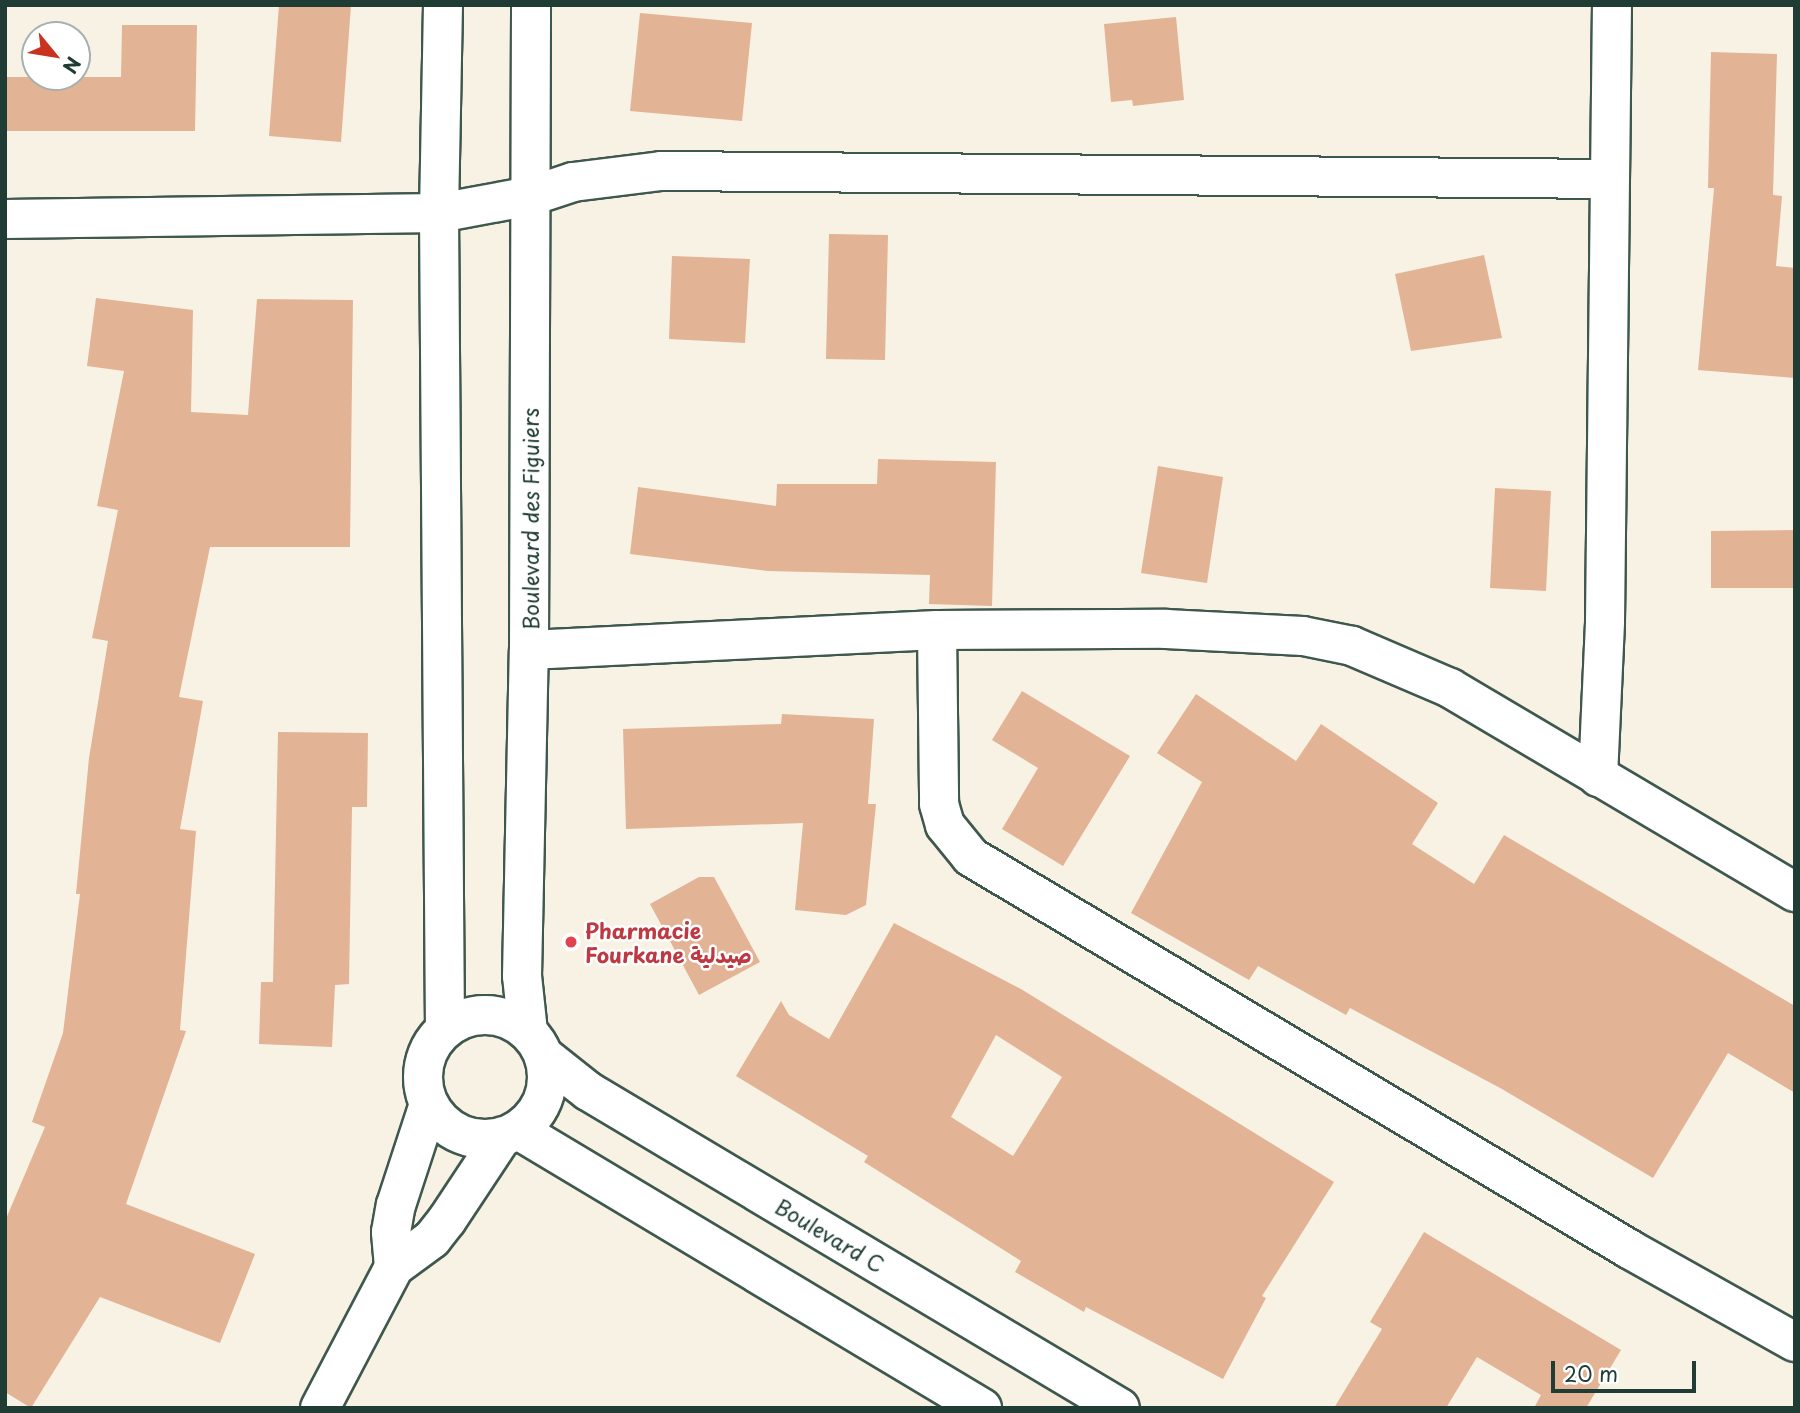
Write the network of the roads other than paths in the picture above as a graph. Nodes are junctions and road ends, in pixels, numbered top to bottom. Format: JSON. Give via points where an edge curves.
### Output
{"nodes":[{"id":1,"x":443,"y":5,"type":"edge"},
{"id":2,"x":531,"y":5,"type":"edge"},
{"id":3,"x":1612,"y":5,"type":"edge"},
{"id":4,"x":1610,"y":179,"type":"junction"},
{"id":5,"x":531,"y":196,"type":"junction"},
{"id":6,"x":439,"y":213,"type":"junction"},
{"id":7,"x":5,"y":219,"type":"edge"},
{"id":8,"x":937,"y":630,"type":"junction"},
{"id":9,"x":529,"y":650,"type":"junction"},
{"id":10,"x":1598,"y":777,"type":"junction"},
{"id":11,"x":1795,"y":892,"type":"edge"},
{"id":12,"x":445,"y":1029,"type":"junction"},
{"id":13,"x":536,"y":1044,"type":"junction"},
{"id":14,"x":429,"y":1104,"type":"junction"},
{"id":15,"x":510,"y":1133,"type":"junction"},
{"id":16,"x":394,"y":1267,"type":"junction"},
{"id":17,"x":1795,"y":1342,"type":"edge"},
{"id":18,"x":320,"y":1408,"type":"edge"},
{"id":19,"x":982,"y":1408,"type":"edge"},
{"id":20,"x":1119,"y":1408,"type":"edge"}],
"edges":[{"from":1,"to":6,"type":"street"},
{"from":2,"to":5,"type":"street","name":"Boulevard des Figuiers"},
{"from":3,"to":4,"type":"street"},
{"from":4,"to":5,"type":"street","via":[[733,170],[602,177]]},
{"from":4,"to":10,"type":"street"},
{"from":5,"to":6,"type":"street"},
{"from":5,"to":9,"type":"street","name":"Boulevard des Figuiers"},
{"from":6,"to":7,"type":"street"},
{"from":6,"to":12,"type":"street"},
{"from":8,"to":9,"type":"street"},
{"from":8,"to":10,"type":"street","via":[[1227,630],[1340,644],[1402,664],[1450,688]]},
{"from":8,"to":17,"type":"street","via":[[939,804],[945,825],[971,857],[1629,1249]]},
{"from":9,"to":13,"type":"street","name":"Boulevard des Figuiers","via":[[522,976]]},
{"from":10,"to":11,"type":"street"},
{"from":12,"to":13,"type":"street","via":[[464,1018],[487,1014],[509,1019]]},
{"from":12,"to":14,"type":"street","via":[[424,1063]]},
{"from":13,"to":15,"type":"street","via":[[544,1098]]},
{"from":13,"to":20,"type":"street","name":"Boulevard C","via":[[588,1090]]},
{"from":14,"to":15,"type":"street","via":[[442,1122],[459,1134],[480,1139]]},
{"from":14,"to":16,"type":"street","via":[[396,1205],[391,1232]]},
{"from":15,"to":16,"type":"street","via":[[432,1239]]},
{"from":15,"to":19,"type":"street"},
{"from":16,"to":18,"type":"street"}]}
